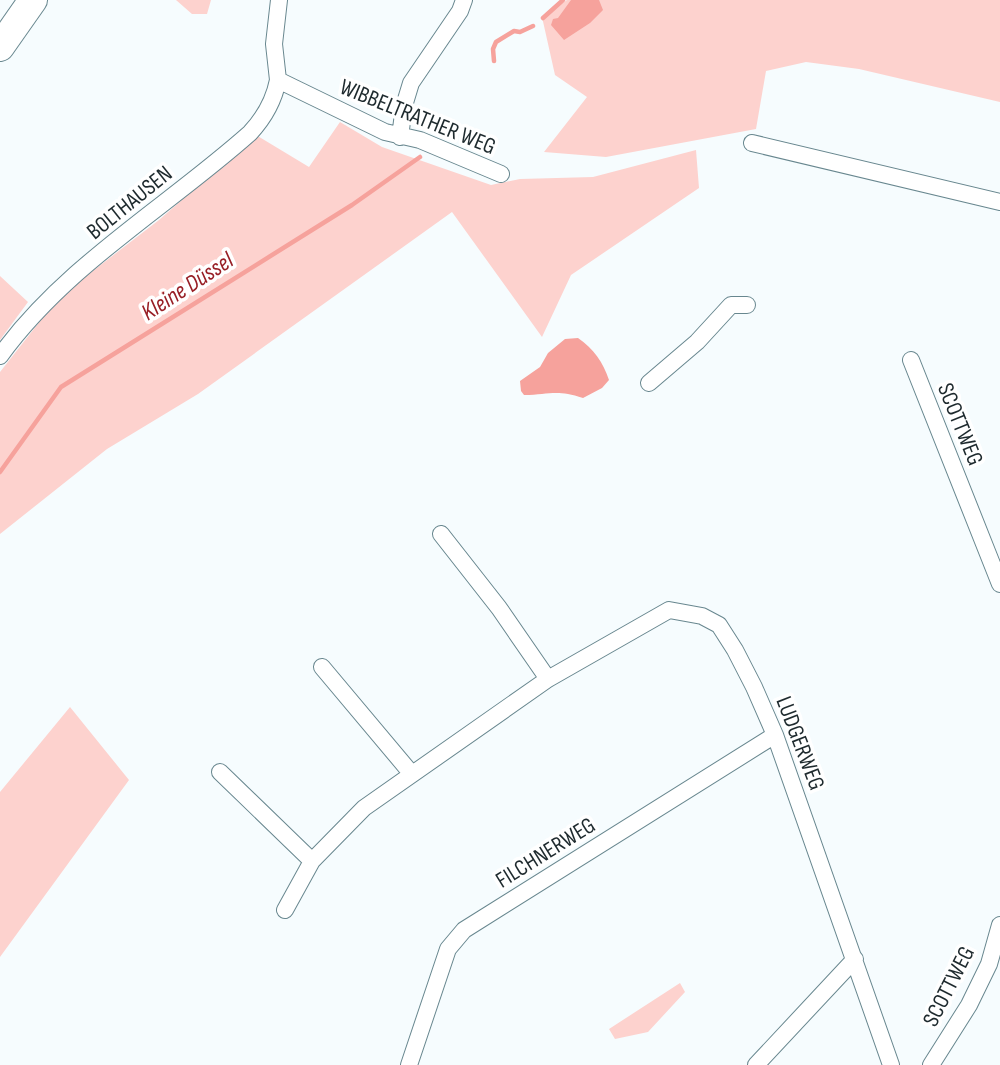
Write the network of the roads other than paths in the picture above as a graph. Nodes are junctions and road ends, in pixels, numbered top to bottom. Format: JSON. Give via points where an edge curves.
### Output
{"nodes":[{"id":1,"x":33,"y":0,"type":"edge"},
{"id":2,"x":279,"y":0,"type":"edge"},
{"id":3,"x":464,"y":0,"type":"edge"},
{"id":4,"x":0,"y":47,"type":"edge"},
{"id":5,"x":278,"y":79,"type":"junction"},
{"id":6,"x":400,"y":137,"type":"junction"},
{"id":7,"x":752,"y":143,"type":"dead end"},
{"id":8,"x":501,"y":174,"type":"dead end"},
{"id":9,"x":1000,"y":202,"type":"edge"},
{"id":10,"x":747,"y":305,"type":"dead end"},
{"id":11,"x":0,"y":355,"type":"edge"},
{"id":12,"x":911,"y":360,"type":"dead end"},
{"id":13,"x":649,"y":383,"type":"dead end"},
{"id":14,"x":441,"y":534,"type":"dead end"},
{"id":15,"x":1000,"y":584,"type":"edge"},
{"id":16,"x":322,"y":667,"type":"dead end"},
{"id":17,"x":548,"y":679,"type":"junction"},
{"id":18,"x":775,"y":735,"type":"junction"},
{"id":19,"x":220,"y":772,"type":"dead end"},
{"id":20,"x":411,"y":773,"type":"junction"},
{"id":21,"x":312,"y":861,"type":"junction"},
{"id":22,"x":285,"y":910,"type":"dead end"},
{"id":23,"x":1000,"y":925,"type":"edge"},
{"id":24,"x":855,"y":959,"type":"junction"},
{"id":25,"x":409,"y":1065,"type":"edge"},
{"id":26,"x":755,"y":1065,"type":"edge"},
{"id":27,"x":891,"y":1065,"type":"edge"},
{"id":28,"x":931,"y":1065,"type":"edge"}],
"edges":[{"from":1,"to":4,"type":"highway"},
{"from":2,"to":5,"type":"street","via":[[274,44]]},
{"from":3,"to":6,"type":"street","via":[[411,83]]},
{"from":5,"to":6,"type":"street","name":"WIBBELTRATHER WEG"},
{"from":5,"to":11,"type":"street","name":"BOLTHAUSEN","via":[[265,112],[250,133],[67,281]]},
{"from":6,"to":8,"type":"street","name":"WIBBELTRATHER WEG","via":[[420,140]]},
{"from":7,"to":9,"type":"street"},
{"from":10,"to":13,"type":"street","via":[[731,305]]},
{"from":12,"to":15,"type":"street","name":"SCOTTWEG"},
{"from":14,"to":17,"type":"street"},
{"from":16,"to":20,"type":"street"},
{"from":17,"to":18,"type":"street","name":"LUDGERWEG","via":[[669,610],[702,616],[719,625],[735,650]]},
{"from":17,"to":20,"type":"street","name":"LUDGERWEG"},
{"from":18,"to":24,"type":"street","name":"LUDGERWEG"},
{"from":18,"to":25,"type":"street","name":"FILCHNERWEG","via":[[464,930],[448,950]]},
{"from":19,"to":21,"type":"street"},
{"from":20,"to":21,"type":"street","name":"LUDGERWEG","via":[[364,808]]},
{"from":21,"to":22,"type":"street","name":"LUDGERWEG"},
{"from":23,"to":28,"type":"street","name":"SCOTTWEG","via":[[989,964],[969,1005]]},
{"from":24,"to":26,"type":"street"},
{"from":24,"to":27,"type":"street","name":"LUDGERWEG"}]}
